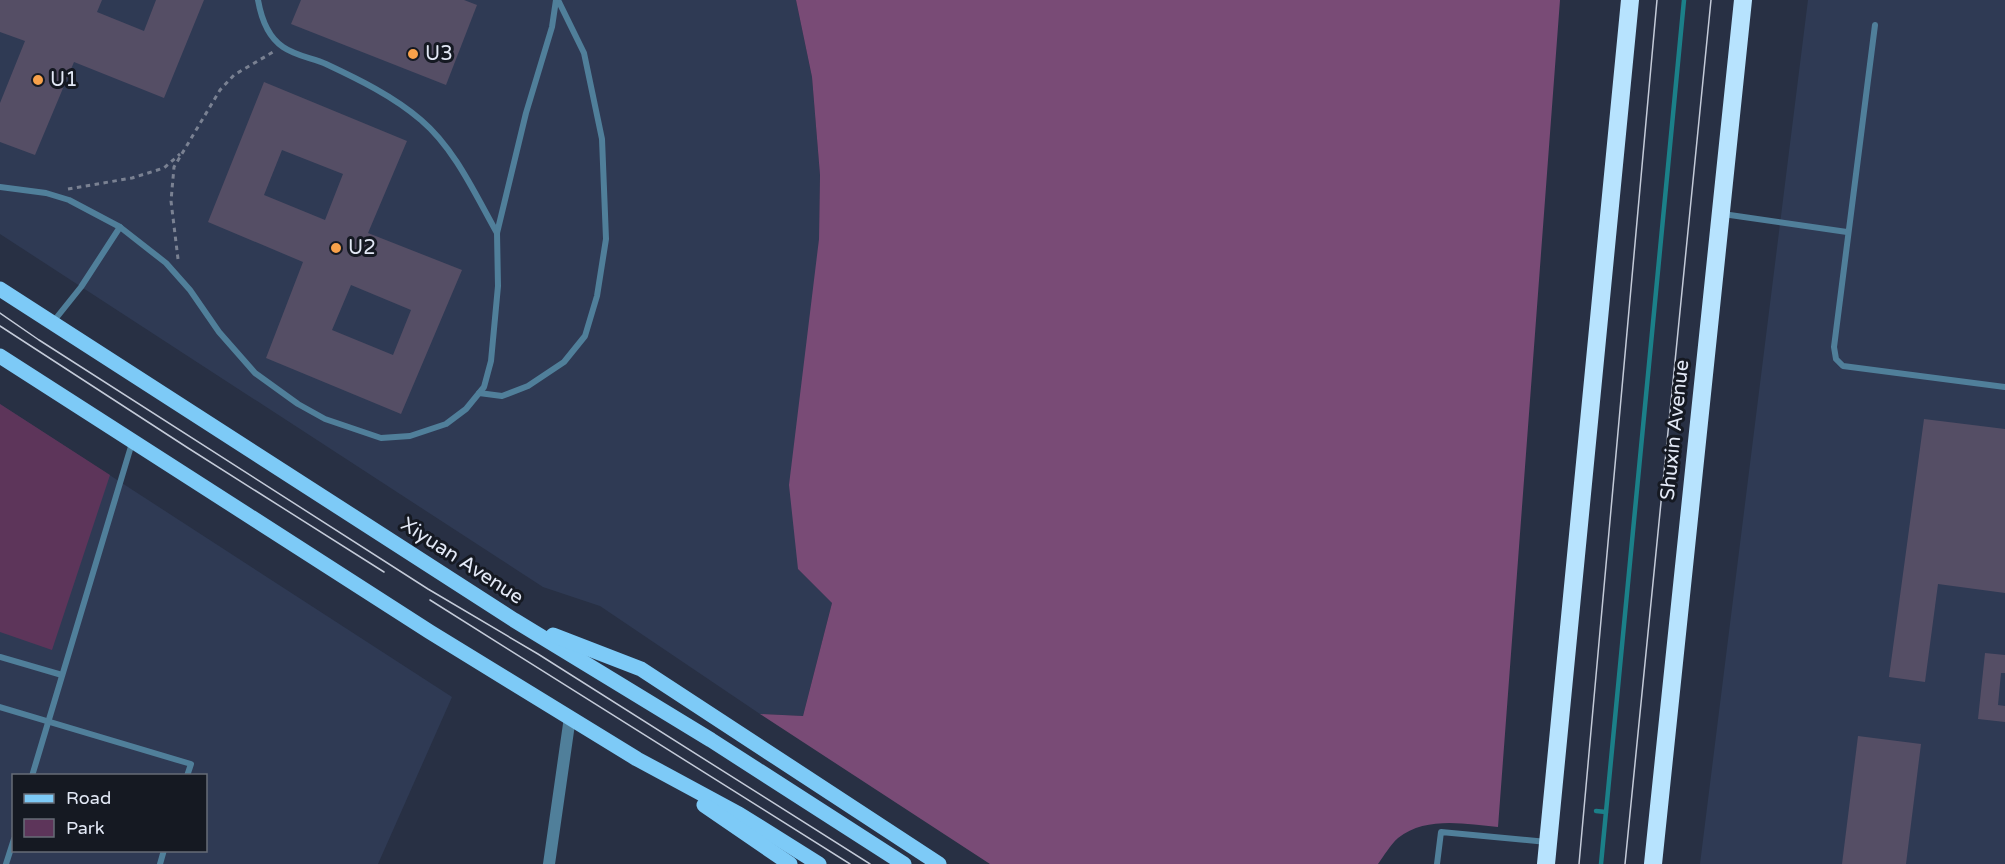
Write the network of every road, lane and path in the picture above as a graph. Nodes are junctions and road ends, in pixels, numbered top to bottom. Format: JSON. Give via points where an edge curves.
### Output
{"nodes":[{"id":1,"x":258,"y":0,"type":"edge"},
{"id":2,"x":557,"y":0,"type":"edge"},
{"id":3,"x":1630,"y":0,"type":"edge"},
{"id":4,"x":1743,"y":0,"type":"edge"},
{"id":5,"x":1875,"y":25,"type":"dead end"},
{"id":6,"x":283,"y":47,"type":"junction"},
{"id":7,"x":183,"y":151,"type":"junction"},
{"id":8,"x":0,"y":187,"type":"edge"},
{"id":9,"x":46,"y":193,"type":"junction"},
{"id":10,"x":1720,"y":213,"type":"junction"},
{"id":11,"x":120,"y":227,"type":"junction"},
{"id":12,"x":1847,"y":232,"type":"junction"},
{"id":13,"x":497,"y":233,"type":"junction"},
{"id":14,"x":181,"y":280,"type":"junction"},
{"id":15,"x":0,"y":289,"type":"edge"},
{"id":16,"x":52,"y":323,"type":"junction"},
{"id":17,"x":0,"y":356,"type":"edge"},
{"id":18,"x":2005,"y":387,"type":"edge"},
{"id":19,"x":479,"y":393,"type":"junction"},
{"id":20,"x":132,"y":441,"type":"junction"},
{"id":21,"x":514,"y":620,"type":"junction"},
{"id":22,"x":0,"y":657,"type":"edge"},
{"id":23,"x":62,"y":675,"type":"junction"},
{"id":24,"x":0,"y":707,"type":"edge"},
{"id":25,"x":570,"y":717,"type":"junction"},
{"id":26,"x":49,"y":722,"type":"junction"},
{"id":27,"x":637,"y":759,"type":"junction"},
{"id":28,"x":34,"y":774,"type":"edge"},
{"id":29,"x":188,"y":774,"type":"edge"},
{"id":30,"x":1548,"y":842,"type":"junction"},
{"id":31,"x":12,"y":845,"type":"edge"},
{"id":32,"x":6,"y":864,"type":"edge"},
{"id":33,"x":549,"y":864,"type":"edge"},
{"id":34,"x":790,"y":864,"type":"edge"},
{"id":35,"x":819,"y":864,"type":"edge"},
{"id":36,"x":904,"y":864,"type":"edge"},
{"id":37,"x":939,"y":864,"type":"edge"},
{"id":38,"x":1437,"y":864,"type":"edge"},
{"id":39,"x":1546,"y":864,"type":"edge"},
{"id":40,"x":1653,"y":864,"type":"edge"}],
"edges":[{"from":1,"to":6,"type":"lane","via":[[269,31]]},
{"from":2,"to":13,"type":"lane"},
{"from":2,"to":19,"type":"lane","via":[[584,52],[602,139],[606,239],[597,296],[585,336],[564,362],[528,386],[502,396]]},
{"from":3,"to":30,"type":"highway"},
{"from":4,"to":10,"type":"highway","name":"Shuxin Avenue"},
{"from":5,"to":12,"type":"lane"},
{"from":6,"to":7,"type":"path","via":[[234,75],[220,90]]},
{"from":6,"to":13,"type":"lane","via":[[373,88],[419,118],[438,136],[459,166]]},
{"from":7,"to":9,"type":"path","via":[[164,168],[132,178]]},
{"from":7,"to":14,"type":"path","via":[[174,167],[171,201]]},
{"from":8,"to":9,"type":"lane"},
{"from":9,"to":11,"type":"lane","via":[[69,200]]},
{"from":10,"to":12,"type":"lane"},
{"from":10,"to":40,"type":"highway","name":"Shuxin Avenue"},
{"from":11,"to":14,"type":"lane"},
{"from":11,"to":16,"type":"lane"},
{"from":12,"to":18,"type":"lane","via":[[1834,348],[1836,359],[1843,366]]},
{"from":13,"to":19,"type":"lane","via":[[498,286],[491,361]]},
{"from":14,"to":19,"type":"lane","via":[[255,373],[298,404],[353,430],[381,438],[410,436],[446,424]]},
{"from":15,"to":16,"type":"main road","name":"Xiyuan Avenue"},
{"from":16,"to":21,"type":"main road","name":"Xiyuan Avenue"},
{"from":17,"to":20,"type":"main road"},
{"from":20,"to":23,"type":"lane"},
{"from":20,"to":25,"type":"main road"},
{"from":21,"to":36,"type":"main road","name":"Xiyuan Avenue"},
{"from":21,"to":37,"type":"main road","via":[[641,669]]},
{"from":22,"to":23,"type":"lane"},
{"from":23,"to":26,"type":"lane"},
{"from":24,"to":26,"type":"lane"},
{"from":25,"to":27,"type":"main road"},
{"from":25,"to":33,"type":"street"},
{"from":26,"to":28,"type":"lane"},
{"from":26,"to":29,"type":"lane","via":[[191,764]]},
{"from":27,"to":34,"type":"main road"},
{"from":27,"to":35,"type":"main road","via":[[739,814]]},
{"from":30,"to":38,"type":"lane","via":[[1441,832]]},
{"from":30,"to":39,"type":"highway"},
{"from":31,"to":32,"type":"lane"}]}
